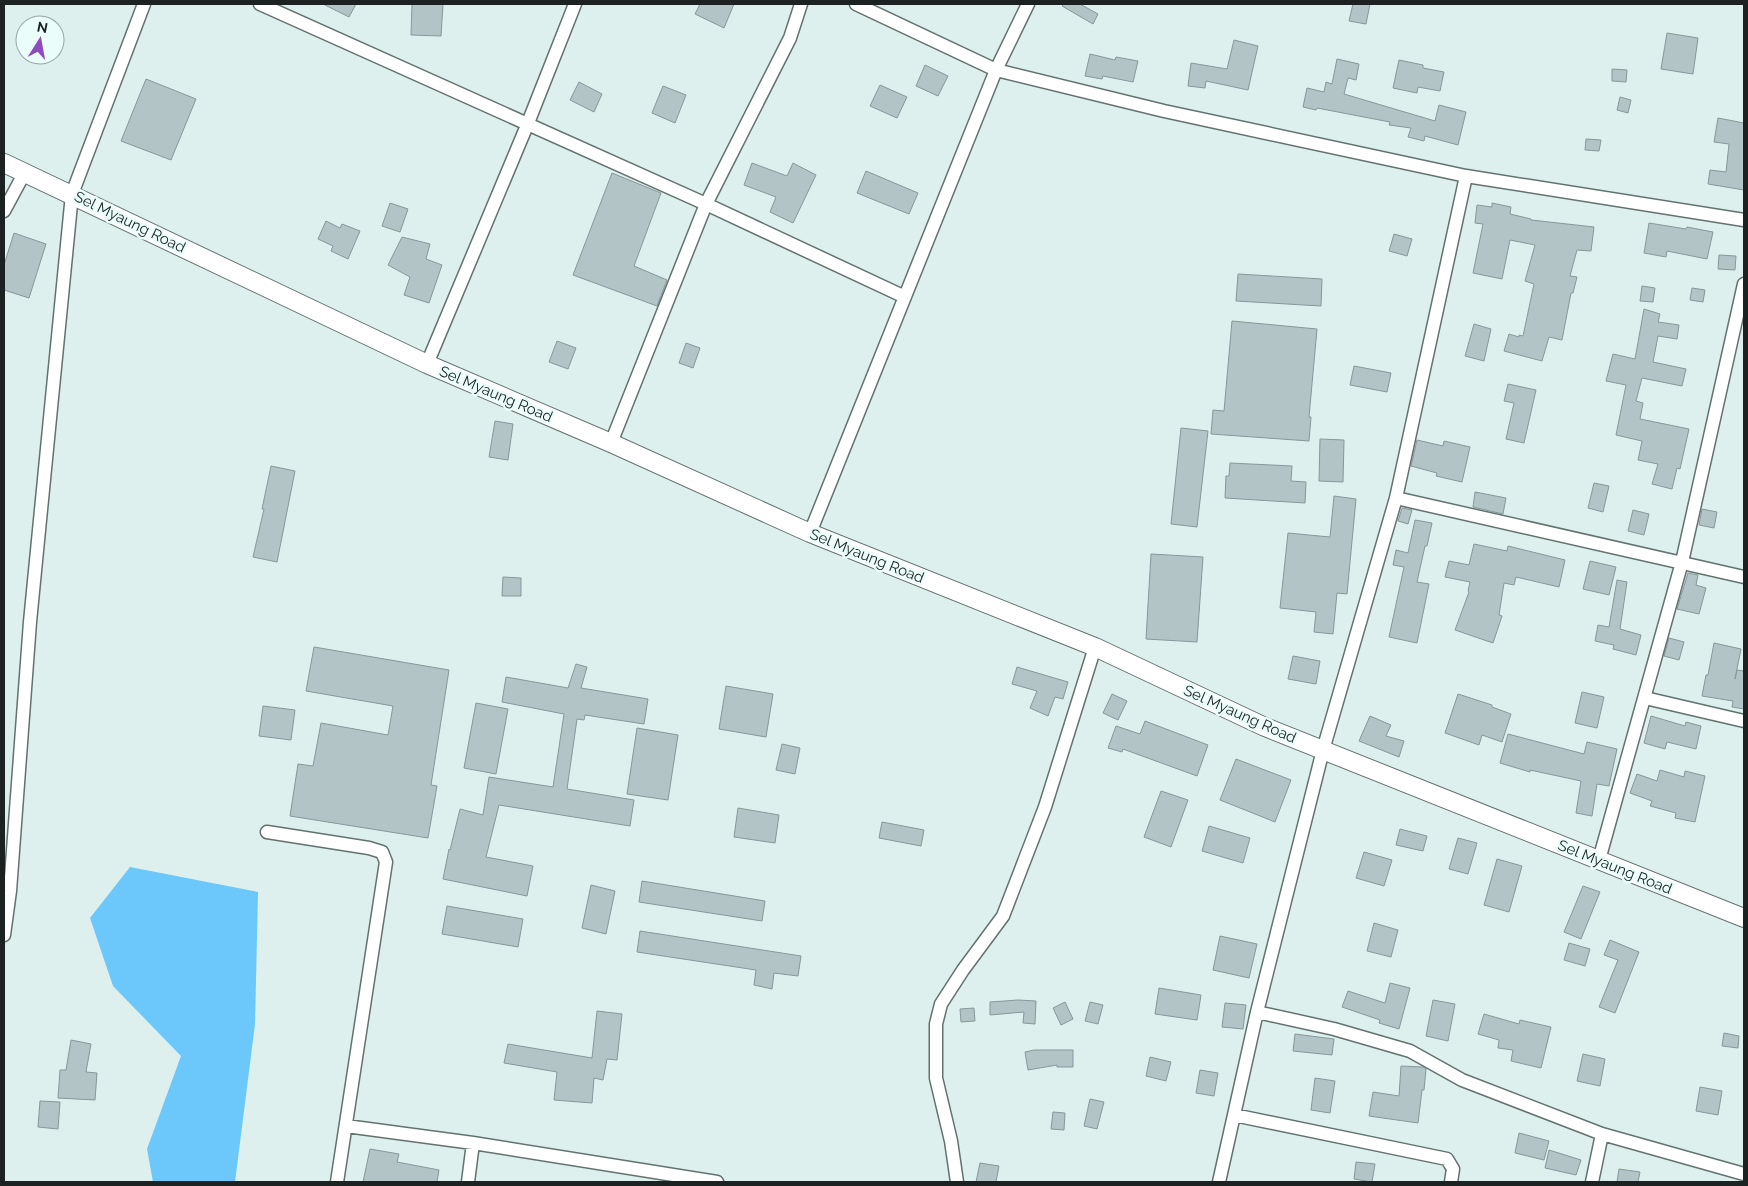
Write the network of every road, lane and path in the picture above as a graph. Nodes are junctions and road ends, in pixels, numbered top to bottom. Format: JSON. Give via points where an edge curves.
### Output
{"nodes":[{"id":1,"x":144,"y":4,"type":"edge"},
{"id":2,"x":260,"y":4,"type":"edge"},
{"id":3,"x":575,"y":4,"type":"edge"},
{"id":4,"x":801,"y":4,"type":"edge"},
{"id":5,"x":856,"y":4,"type":"edge"},
{"id":6,"x":1028,"y":4,"type":"edge"},
{"id":7,"x":996,"y":70,"type":"junction"},
{"id":8,"x":528,"y":123,"type":"junction"},
{"id":9,"x":4,"y":163,"type":"edge"},
{"id":10,"x":25,"y":172,"type":"junction"},
{"id":11,"x":1466,"y":176,"type":"junction"},
{"id":12,"x":72,"y":194,"type":"junction"},
{"id":13,"x":706,"y":204,"type":"junction"},
{"id":14,"x":4,"y":211,"type":"edge"},
{"id":15,"x":1744,"y":220,"type":"edge"},
{"id":16,"x":1744,"y":284,"type":"edge"},
{"id":17,"x":905,"y":297,"type":"junction"},
{"id":18,"x":428,"y":364,"type":"junction"},
{"id":19,"x":611,"y":443,"type":"junction"},
{"id":20,"x":1396,"y":498,"type":"junction"},
{"id":21,"x":810,"y":533,"type":"junction"},
{"id":22,"x":1682,"y":562,"type":"junction"},
{"id":23,"x":1744,"y":577,"type":"edge"},
{"id":24,"x":1095,"y":648,"type":"junction"},
{"id":25,"x":1645,"y":698,"type":"junction"},
{"id":26,"x":1744,"y":721,"type":"edge"},
{"id":27,"x":1323,"y":750,"type":"junction"},
{"id":28,"x":267,"y":832,"type":"dead end"},
{"id":29,"x":1598,"y":860,"type":"junction"},
{"id":30,"x":1744,"y":918,"type":"edge"},
{"id":31,"x":4,"y":935,"type":"edge"},
{"id":32,"x":1256,"y":1012,"type":"junction"},
{"id":33,"x":1234,"y":1115,"type":"junction"},
{"id":34,"x":346,"y":1126,"type":"junction"},
{"id":35,"x":1602,"y":1134,"type":"junction"},
{"id":36,"x":473,"y":1143,"type":"junction"},
{"id":37,"x":1744,"y":1174,"type":"edge"},
{"id":38,"x":337,"y":1182,"type":"edge"},
{"id":39,"x":468,"y":1182,"type":"edge"},
{"id":40,"x":717,"y":1182,"type":"edge"},
{"id":41,"x":957,"y":1182,"type":"edge"},
{"id":42,"x":1219,"y":1182,"type":"edge"},
{"id":43,"x":1451,"y":1182,"type":"edge"},
{"id":44,"x":1592,"y":1182,"type":"edge"}],
"edges":[{"from":1,"to":12,"type":"street"},
{"from":2,"to":8,"type":"street"},
{"from":3,"to":8,"type":"street"},
{"from":4,"to":13,"type":"street","via":[[790,38]]},
{"from":5,"to":7,"type":"street"},
{"from":6,"to":7,"type":"street"},
{"from":7,"to":11,"type":"street","via":[[1164,111]]},
{"from":7,"to":17,"type":"street"},
{"from":8,"to":13,"type":"street"},
{"from":8,"to":18,"type":"street"},
{"from":9,"to":10,"type":"main road","name":"Sel Myaung Road"},
{"from":10,"to":12,"type":"main road","name":"Sel Myaung Road"},
{"from":10,"to":14,"type":"street"},
{"from":11,"to":15,"type":"street"},
{"from":11,"to":20,"type":"street"},
{"from":12,"to":18,"type":"main road","name":"Sel Myaung Road"},
{"from":12,"to":31,"type":"street","via":[[30,622]]},
{"from":13,"to":17,"type":"street"},
{"from":13,"to":19,"type":"street"},
{"from":16,"to":22,"type":"street"},
{"from":17,"to":21,"type":"street"},
{"from":18,"to":19,"type":"main road","name":"Sel Myaung Road"},
{"from":19,"to":21,"type":"main road","name":"Sel Myaung Road"},
{"from":20,"to":22,"type":"street"},
{"from":20,"to":27,"type":"street"},
{"from":21,"to":24,"type":"main road","name":"Sel Myaung Road"},
{"from":22,"to":23,"type":"street"},
{"from":22,"to":25,"type":"street"},
{"from":24,"to":27,"type":"main road","name":"Sel Myaung Road","via":[[1265,727]]},
{"from":24,"to":41,"type":"street","via":[[1044,807],[1003,916],[941,1004],[936,1024],[936,1078],[952,1141]]},
{"from":25,"to":26,"type":"street"},
{"from":25,"to":29,"type":"street"},
{"from":27,"to":29,"type":"main road","name":"Sel Myaung Road"},
{"from":27,"to":32,"type":"street"},
{"from":28,"to":34,"type":"street","via":[[370,848],[382,852],[386,862]]},
{"from":29,"to":30,"type":"main road","name":"Sel Myaung Road"},
{"from":32,"to":33,"type":"street"},
{"from":32,"to":35,"type":"street","via":[[1334,1029],[1410,1051],[1462,1080]]},
{"from":33,"to":42,"type":"street"},
{"from":33,"to":43,"type":"street","via":[[1447,1159],[1453,1169]]},
{"from":34,"to":36,"type":"street"},
{"from":34,"to":38,"type":"street"},
{"from":35,"to":37,"type":"street"},
{"from":35,"to":44,"type":"street"},
{"from":36,"to":39,"type":"street"},
{"from":36,"to":40,"type":"street"}]}
